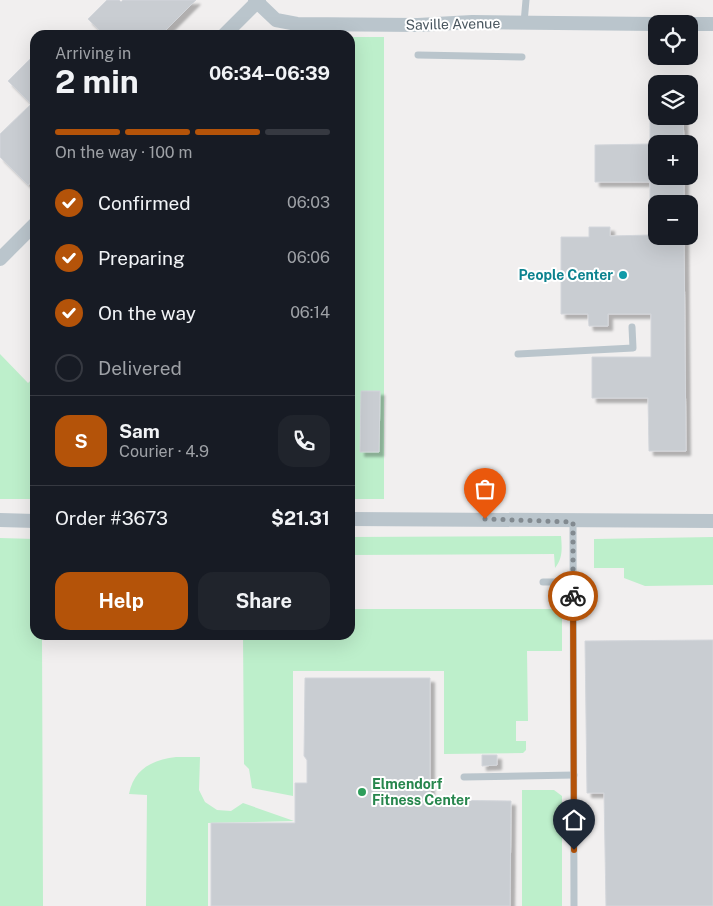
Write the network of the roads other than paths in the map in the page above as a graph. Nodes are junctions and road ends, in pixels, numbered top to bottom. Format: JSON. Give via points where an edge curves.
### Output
{"nodes":[{"id":1,"x":526,"y":0,"type":"edge"},
{"id":2,"x":257,"y":1,"type":"edge"},
{"id":3,"x":524,"y":23,"type":"junction"},
{"id":4,"x":648,"y":24,"type":"edge"},
{"id":5,"x":698,"y":24,"type":"edge"},
{"id":6,"x":713,"y":24,"type":"edge"},
{"id":7,"x":229,"y":30,"type":"edge"},
{"id":8,"x":418,"y":55,"type":"dead end"},
{"id":9,"x":522,"y":57,"type":"dead end"},
{"id":10,"x":30,"y":229,"type":"edge"},
{"id":11,"x":0,"y":259,"type":"edge"},
{"id":12,"x":632,"y":327,"type":"dead end"},
{"id":13,"x":518,"y":354,"type":"dead end"},
{"id":14,"x":355,"y":519,"type":"edge"},
{"id":15,"x":0,"y":520,"type":"edge"},
{"id":16,"x":30,"y":521,"type":"edge"},
{"id":17,"x":573,"y":522,"type":"junction"},
{"id":18,"x":713,"y":522,"type":"edge"},
{"id":19,"x":543,"y":582,"type":"dead end"},
{"id":20,"x":573,"y":582,"type":"junction"},
{"id":21,"x":574,"y":775,"type":"junction"},
{"id":22,"x":464,"y":776,"type":"dead end"},
{"id":23,"x":574,"y":906,"type":"edge"}],
"edges":[{"from":1,"to":3,"type":"lane"},
{"from":2,"to":3,"type":"street","name":"Saville Avenue","via":[[276,20],[297,24]]},
{"from":2,"to":7,"type":"street"},
{"from":3,"to":4,"type":"street","name":"Saville Avenue"},
{"from":5,"to":6,"type":"street"},
{"from":8,"to":9,"type":"lane"},
{"from":10,"to":11,"type":"street"},
{"from":12,"to":13,"type":"lane","via":[[634,348]]},
{"from":14,"to":17,"type":"street"},
{"from":15,"to":16,"type":"street"},
{"from":17,"to":18,"type":"street"},
{"from":17,"to":20,"type":"lane"},
{"from":19,"to":20,"type":"lane"},
{"from":20,"to":21,"type":"lane"},
{"from":21,"to":22,"type":"lane"},
{"from":21,"to":23,"type":"lane"}]}
